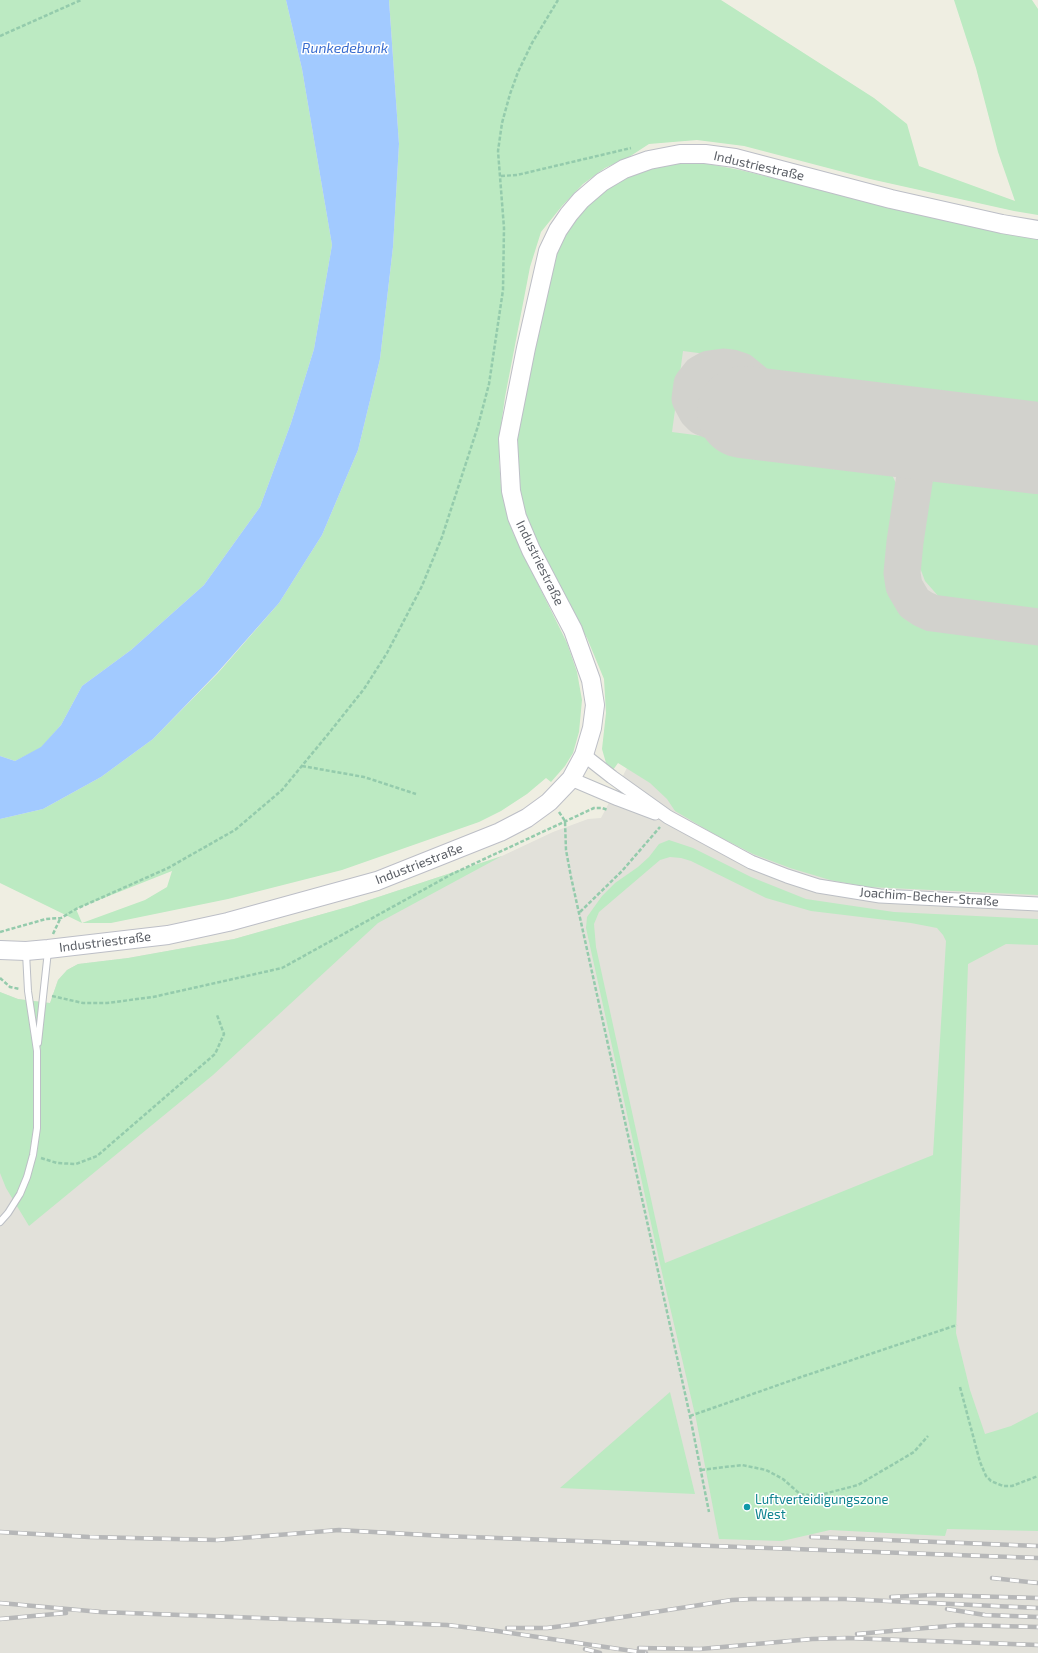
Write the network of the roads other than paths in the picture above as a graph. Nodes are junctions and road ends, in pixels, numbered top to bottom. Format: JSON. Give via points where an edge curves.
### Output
{"nodes":[{"id":1,"x":1038,"y":230,"type":"edge"},
{"id":2,"x":584,"y":754,"type":"junction"},
{"id":3,"x":570,"y":779,"type":"junction"},
{"id":4,"x":668,"y":817,"type":"junction"},
{"id":5,"x":1038,"y":904,"type":"edge"},
{"id":6,"x":51,"y":941,"type":"junction"},
{"id":7,"x":0,"y":950,"type":"edge"},
{"id":8,"x":26,"y":951,"type":"junction"},
{"id":9,"x":37,"y":1051,"type":"junction"},
{"id":10,"x":0,"y":1222,"type":"edge"}],
"edges":[{"from":1,"to":2,"type":"street","name":"Industriestraße","via":[[898,200],[735,158],[705,154],[680,154],[624,169],[602,182],[577,205],[558,230],[548,251],[508,439],[511,491],[518,517],[531,550],[573,630],[591,680],[595,705],[592,728]]},
{"from":2,"to":3,"type":"street","name":"Industriestraße"},
{"from":2,"to":4,"type":"street","name":"Joachim-Becher-Straße"},
{"from":3,"to":4,"type":"street","name":"Joachim-Becher-Straße","via":[[618,800]]},
{"from":3,"to":6,"type":"street","name":"Industriestraße","via":[[549,802],[527,818],[500,832],[376,881],[228,922],[168,935]]},
{"from":4,"to":5,"type":"street","name":"Joachim-Becher-Straße","via":[[751,862],[818,886],[880,896]]},
{"from":6,"to":8,"type":"street","name":"Industriestraße"},
{"from":6,"to":9,"type":"lane"},
{"from":7,"to":8,"type":"street","name":"Industriestraße"},
{"from":8,"to":9,"type":"lane","via":[[28,991]]},
{"from":9,"to":10,"type":"lane","via":[[38,1128],[33,1155],[20,1194]]}]}
